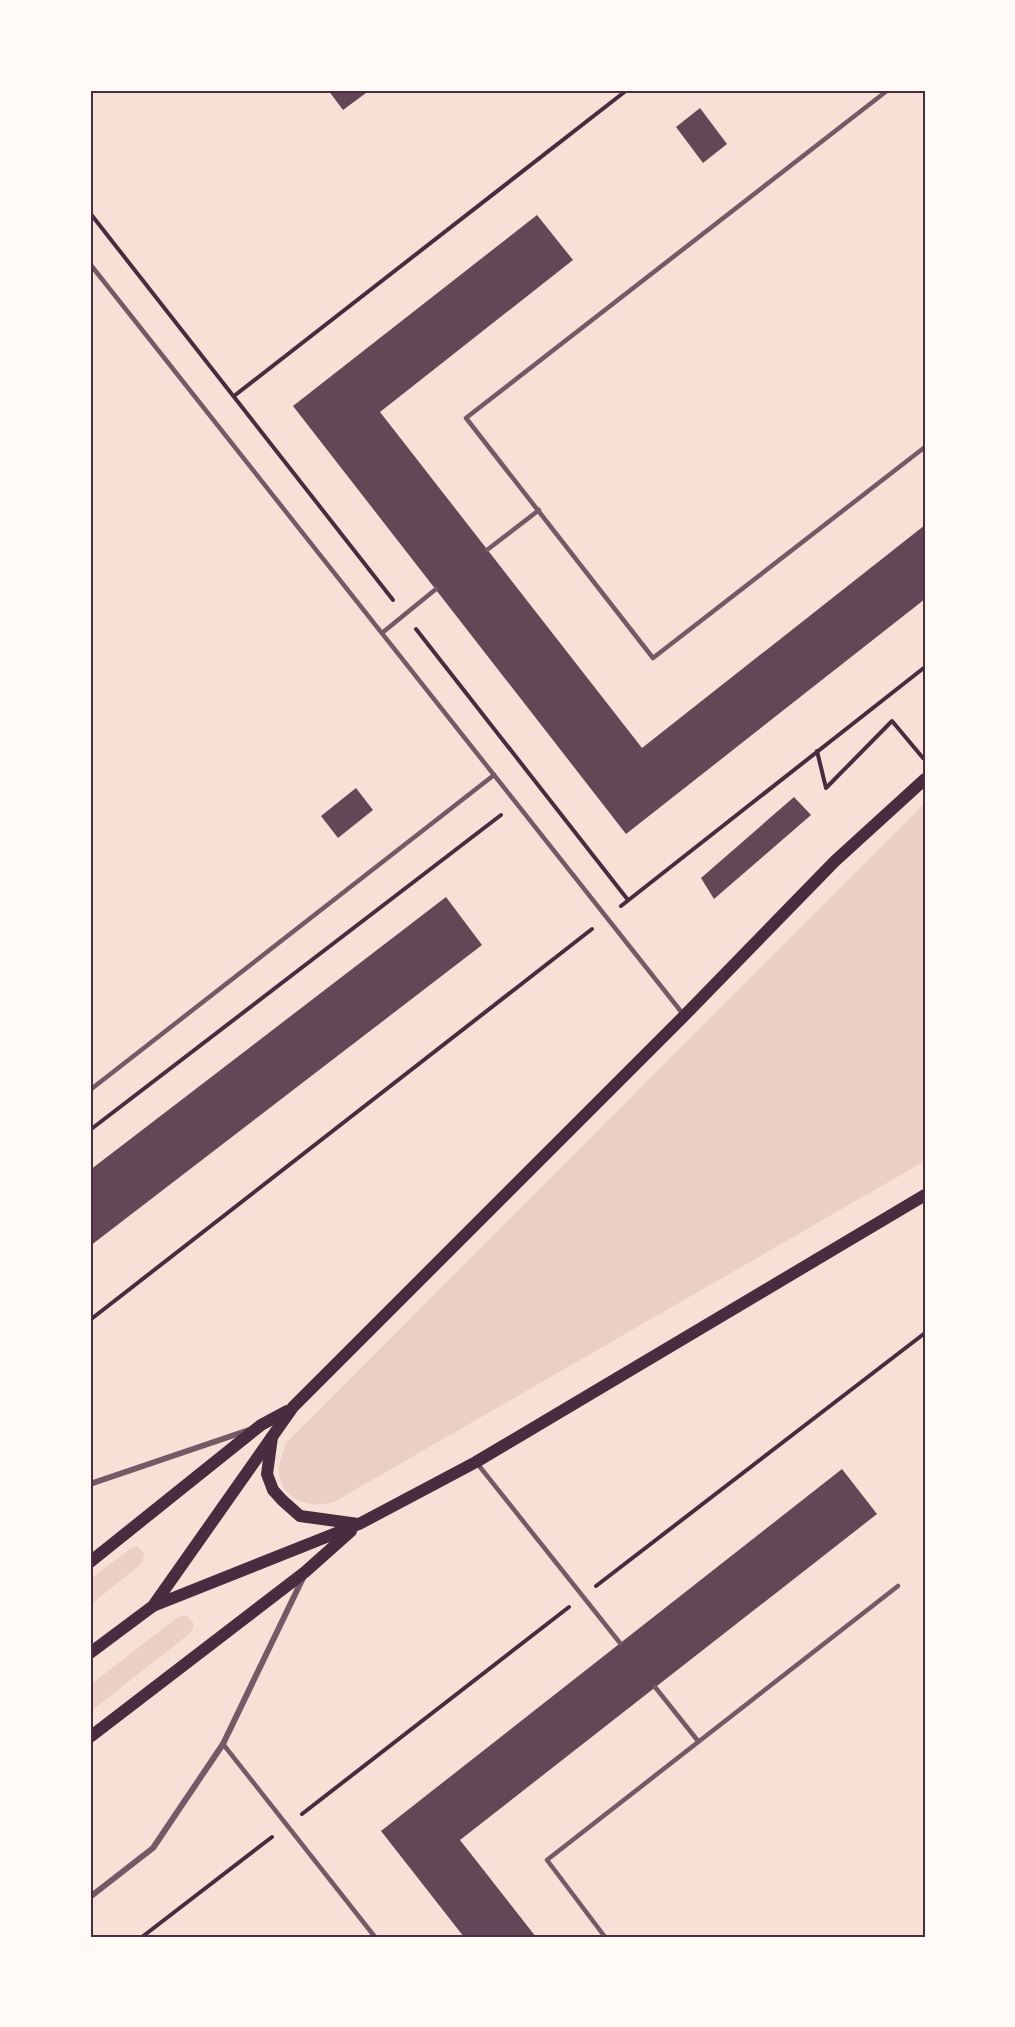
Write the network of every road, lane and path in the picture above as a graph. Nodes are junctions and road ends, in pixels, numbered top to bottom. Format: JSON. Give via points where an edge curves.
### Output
{"nodes":[{"id":1,"x":627,"y":90,"type":"edge"},
{"id":2,"x":888,"y":90,"type":"edge"},
{"id":3,"x":90,"y":213,"type":"edge"},
{"id":4,"x":90,"y":264,"type":"edge"},
{"id":5,"x":234,"y":396,"type":"junction"},
{"id":6,"x":925,"y":447,"type":"edge"},
{"id":7,"x":539,"y":510,"type":"junction"},
{"id":8,"x":487,"y":550,"type":"dead end"},
{"id":9,"x":436,"y":589,"type":"dead end"},
{"id":10,"x":404,"y":615,"type":"junction"},
{"id":11,"x":382,"y":633,"type":"junction"},
{"id":12,"x":925,"y":667,"type":"edge"},
{"id":13,"x":817,"y":751,"type":"junction"},
{"id":14,"x":925,"y":760,"type":"edge"},
{"id":15,"x":494,"y":776,"type":"junction"},
{"id":16,"x":925,"y":779,"type":"edge"},
{"id":17,"x":516,"y":803,"type":"junction"},
{"id":18,"x":628,"y":900,"type":"junction"},
{"id":19,"x":606,"y":918,"type":"junction"},
{"id":20,"x":684,"y":1016,"type":"junction"},
{"id":21,"x":90,"y":1090,"type":"edge"},
{"id":22,"x":90,"y":1130,"type":"edge"},
{"id":23,"x":925,"y":1195,"type":"edge"},
{"id":24,"x":90,"y":1320,"type":"edge"},
{"id":25,"x":925,"y":1333,"type":"edge"},
{"id":26,"x":293,"y":1407,"type":"junction"},
{"id":27,"x":261,"y":1425,"type":"junction"},
{"id":28,"x":272,"y":1435,"type":"junction"},
{"id":29,"x":476,"y":1462,"type":"junction"},
{"id":30,"x":90,"y":1484,"type":"edge"},
{"id":31,"x":359,"y":1524,"type":"junction"},
{"id":32,"x":90,"y":1562,"type":"edge"},
{"id":33,"x":305,"y":1572,"type":"junction"},
{"id":34,"x":898,"y":1586,"type":"dead end"},
{"id":35,"x":584,"y":1596,"type":"junction"},
{"id":36,"x":153,"y":1606,"type":"junction"},
{"id":37,"x":620,"y":1643,"type":"dead end"},
{"id":38,"x":90,"y":1653,"type":"edge"},
{"id":39,"x":655,"y":1687,"type":"dead end"},
{"id":40,"x":90,"y":1737,"type":"edge"},
{"id":41,"x":698,"y":1741,"type":"junction"},
{"id":42,"x":223,"y":1744,"type":"junction"},
{"id":43,"x":287,"y":1825,"type":"junction"},
{"id":44,"x":90,"y":1897,"type":"edge"},
{"id":45,"x":142,"y":1937,"type":"edge"},
{"id":46,"x":375,"y":1937,"type":"edge"},
{"id":47,"x":605,"y":1937,"type":"edge"}],
"edges":[{"from":1,"to":5,"type":"path"},
{"from":2,"to":7,"type":"lane","via":[[466,418]]},
{"from":3,"to":5,"type":"path"},
{"from":4,"to":11,"type":"lane"},
{"from":5,"to":10,"type":"path"},
{"from":6,"to":7,"type":"lane","via":[[653,658]]},
{"from":7,"to":8,"type":"lane"},
{"from":9,"to":10,"type":"lane"},
{"from":10,"to":11,"type":"lane"},
{"from":10,"to":18,"type":"path"},
{"from":11,"to":15,"type":"lane"},
{"from":12,"to":13,"type":"path"},
{"from":13,"to":14,"type":"path","via":[[826,788],[892,721]]},
{"from":13,"to":18,"type":"path"},
{"from":15,"to":17,"type":"lane"},
{"from":15,"to":21,"type":"lane"},
{"from":16,"to":20,"type":"main road","via":[[835,861]]},
{"from":17,"to":19,"type":"lane"},
{"from":17,"to":22,"type":"path"},
{"from":18,"to":19,"type":"path"},
{"from":19,"to":20,"type":"lane"},
{"from":19,"to":24,"type":"path"},
{"from":20,"to":26,"type":"main road"},
{"from":23,"to":29,"type":"main road"},
{"from":25,"to":35,"type":"path"},
{"from":26,"to":27,"type":"main road"},
{"from":26,"to":28,"type":"main road"},
{"from":27,"to":30,"type":"street"},
{"from":27,"to":32,"type":"main road"},
{"from":28,"to":31,"type":"main road","via":[[267,1474],[282,1500],[300,1516]]},
{"from":28,"to":36,"type":"main road"},
{"from":29,"to":31,"type":"main road"},
{"from":29,"to":35,"type":"lane"},
{"from":31,"to":33,"type":"main road"},
{"from":31,"to":36,"type":"main road"},
{"from":33,"to":40,"type":"main road"},
{"from":33,"to":42,"type":"street"},
{"from":34,"to":41,"type":"lane"},
{"from":35,"to":37,"type":"lane"},
{"from":35,"to":43,"type":"path"},
{"from":36,"to":38,"type":"main road"},
{"from":39,"to":41,"type":"lane"},
{"from":41,"to":47,"type":"lane","via":[[547,1860]]},
{"from":42,"to":43,"type":"lane"},
{"from":42,"to":44,"type":"street","via":[[153,1848]]},
{"from":43,"to":45,"type":"path"},
{"from":43,"to":46,"type":"lane"}]}
